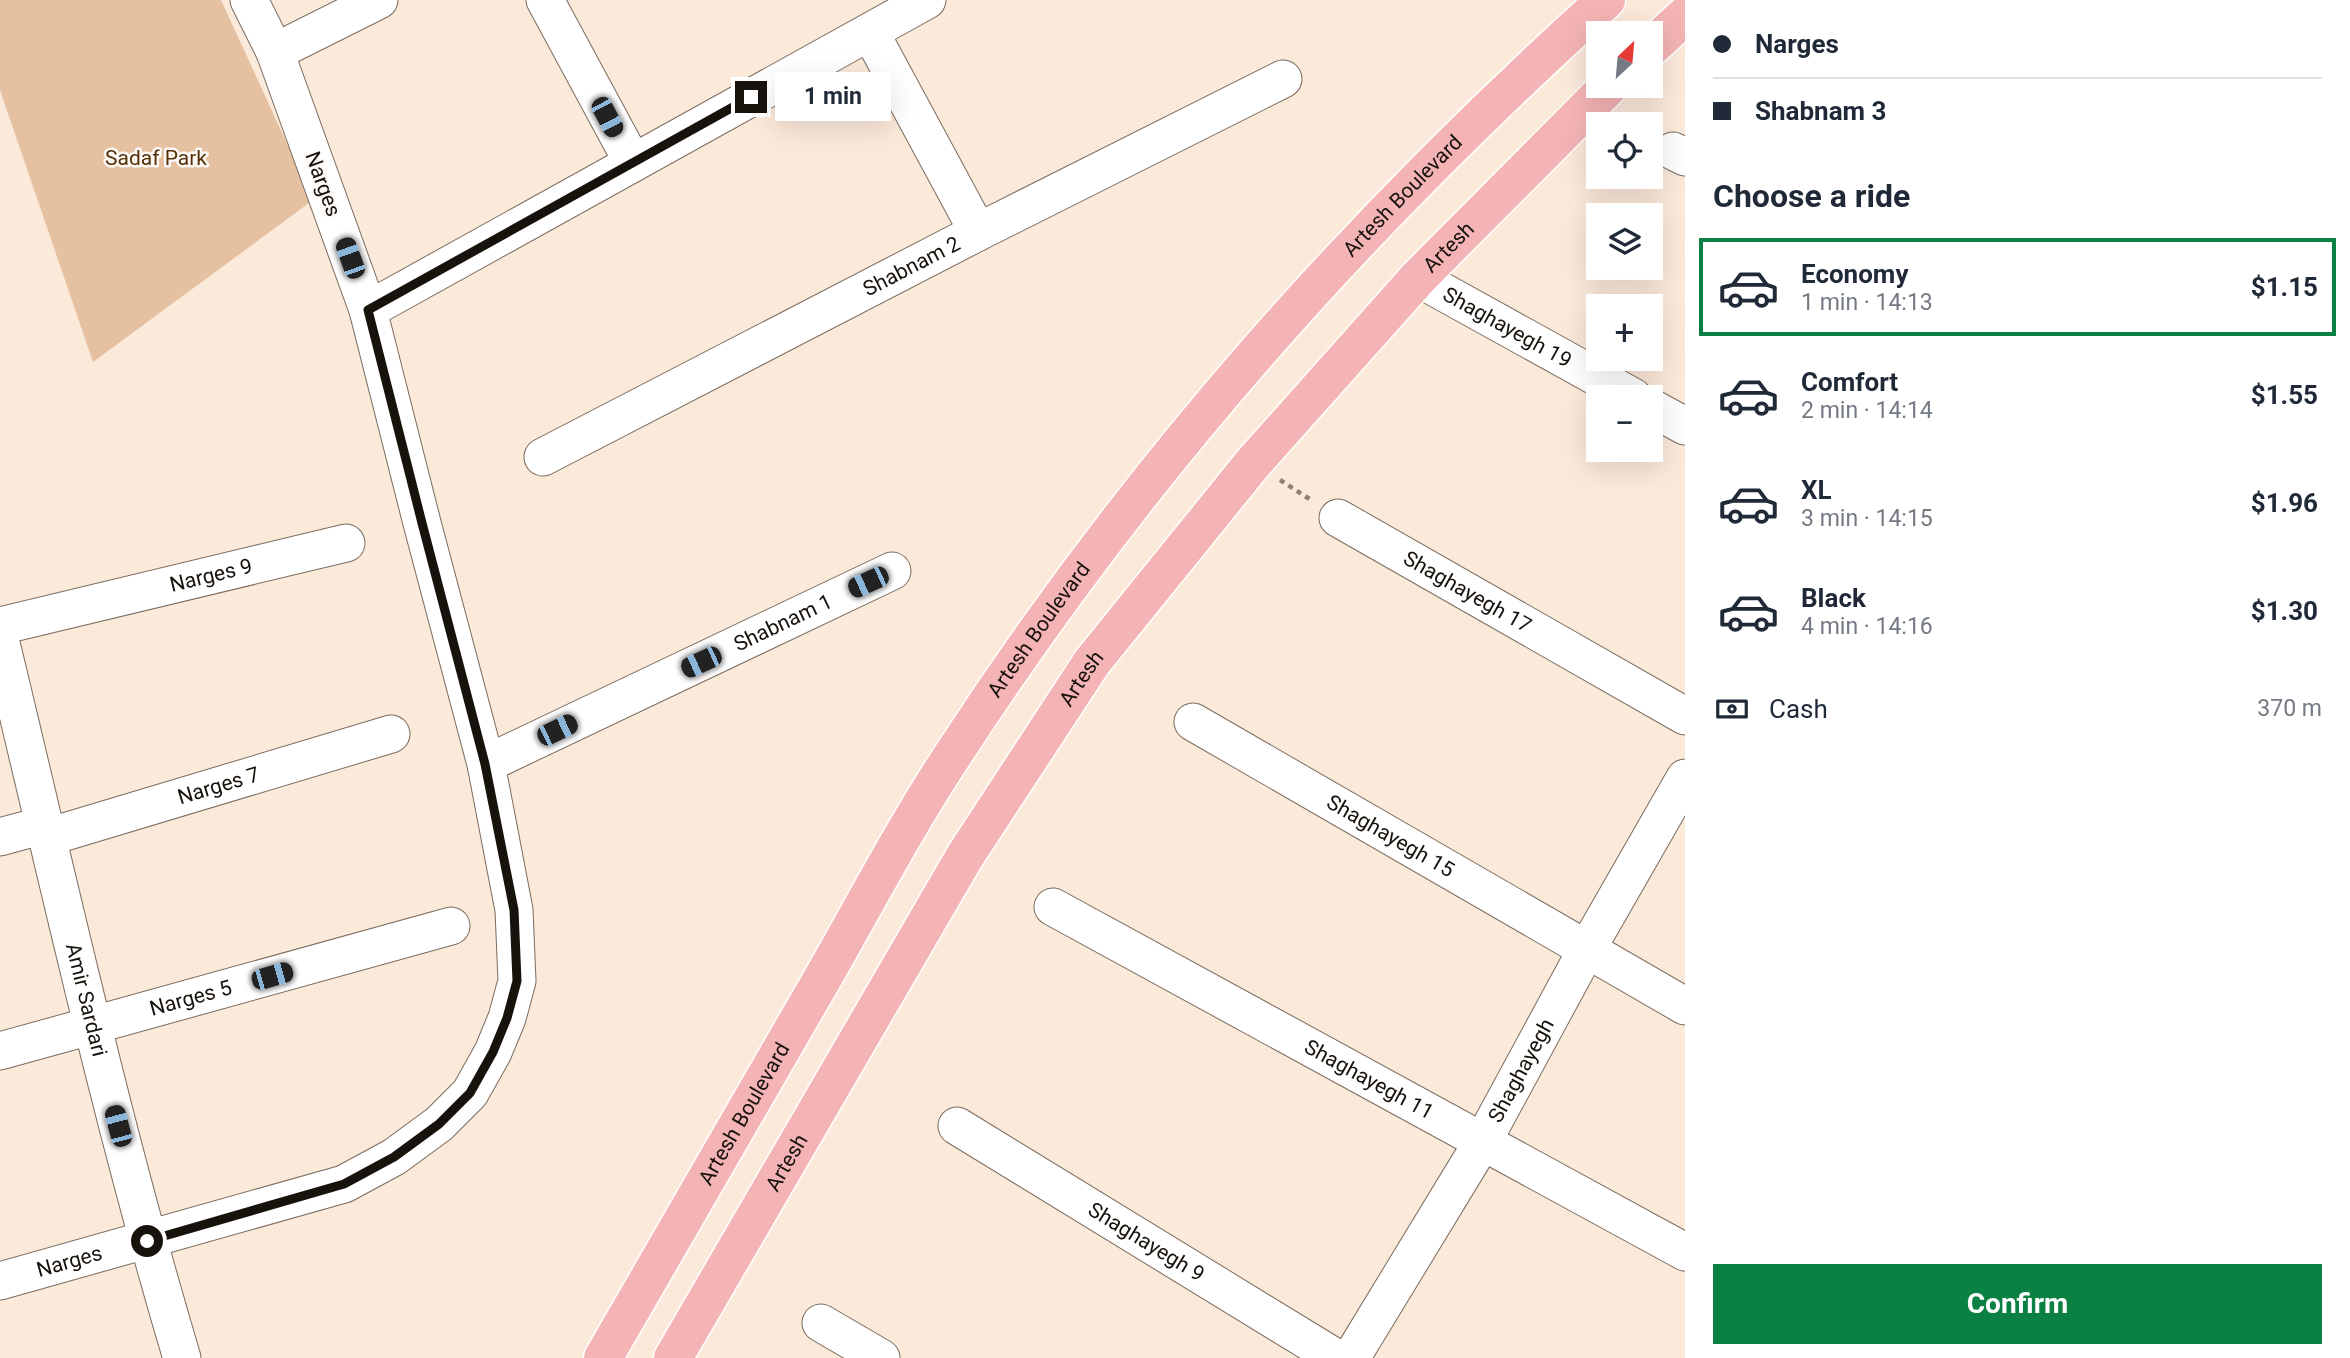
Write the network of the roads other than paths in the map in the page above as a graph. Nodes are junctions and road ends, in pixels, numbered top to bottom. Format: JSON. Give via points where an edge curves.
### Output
{"nodes":[{"id":1,"x":250,"y":0,"type":"edge"},
{"id":2,"x":379,"y":0,"type":"edge"},
{"id":3,"x":545,"y":0,"type":"edge"},
{"id":4,"x":927,"y":0,"type":"edge"},
{"id":5,"x":1606,"y":0,"type":"edge"},
{"id":6,"x":1685,"y":16,"type":"edge"},
{"id":7,"x":870,"y":32,"type":"junction"},
{"id":8,"x":1663,"y":36,"type":"edge"},
{"id":9,"x":275,"y":52,"type":"junction"},
{"id":10,"x":1283,"y":79,"type":"dead end"},
{"id":11,"x":1597,"y":98,"type":"edge"},
{"id":12,"x":632,"y":163,"type":"junction"},
{"id":13,"x":978,"y":232,"type":"junction"},
{"id":14,"x":1418,"y":278,"type":"junction"},
{"id":15,"x":368,"y":310,"type":"junction"},
{"id":16,"x":1611,"y":385,"type":"edge"},
{"id":17,"x":1663,"y":414,"type":"edge"},
{"id":18,"x":1685,"y":426,"type":"edge"},
{"id":19,"x":543,"y":457,"type":"dead end"},
{"id":20,"x":1338,"y":518,"type":"road end"},
{"id":21,"x":346,"y":544,"type":"dead end"},
{"id":22,"x":892,"y":571,"type":"dead end"},
{"id":23,"x":0,"y":625,"type":"edge"},
{"id":24,"x":0,"y":639,"type":"edge"},
{"id":25,"x":1685,"y":716,"type":"edge"},
{"id":26,"x":1193,"y":722,"type":"dead end"},
{"id":27,"x":391,"y":734,"type":"dead end"},
{"id":28,"x":485,"y":764,"type":"junction"},
{"id":29,"x":1685,"y":778,"type":"edge"},
{"id":30,"x":46,"y":831,"type":"junction"},
{"id":31,"x":0,"y":837,"type":"edge"},
{"id":32,"x":1053,"y":907,"type":"dead end"},
{"id":33,"x":451,"y":926,"type":"dead end"},
{"id":34,"x":1587,"y":949,"type":"junction"},
{"id":35,"x":1685,"y":1006,"type":"edge"},
{"id":36,"x":93,"y":1026,"type":"junction"},
{"id":37,"x":0,"y":1051,"type":"edge"},
{"id":38,"x":957,"y":1126,"type":"dead end"},
{"id":39,"x":1483,"y":1141,"type":"junction"},
{"id":40,"x":147,"y":1241,"type":"junction"},
{"id":41,"x":1685,"y":1252,"type":"edge"},
{"id":42,"x":0,"y":1281,"type":"edge"},
{"id":43,"x":821,"y":1323,"type":"dead end"},
{"id":44,"x":182,"y":1358,"type":"edge"},
{"id":45,"x":603,"y":1358,"type":"edge"},
{"id":46,"x":673,"y":1358,"type":"edge"},
{"id":47,"x":881,"y":1358,"type":"edge"},
{"id":48,"x":1336,"y":1358,"type":"edge"},
{"id":49,"x":1351,"y":1358,"type":"edge"}],
"edges":[{"from":1,"to":9,"type":"street","name":"Narges"},
{"from":2,"to":9,"type":"street"},
{"from":3,"to":12,"type":"street"},
{"from":4,"to":7,"type":"street"},
{"from":5,"to":45,"type":"main road","name":"Artesh Boulevard","via":[[1411,184],[1300,302],[1208,407],[1035,633],[952,755]]},
{"from":6,"to":8,"type":"main road"},
{"from":7,"to":12,"type":"street"},
{"from":7,"to":13,"type":"street"},
{"from":9,"to":15,"type":"street","name":"Narges"},
{"from":10,"to":13,"type":"street","name":"Shabnam 2"},
{"from":11,"to":14,"type":"main road","name":"Artesh"},
{"from":12,"to":15,"type":"street"},
{"from":13,"to":19,"type":"street","name":"Shabnam 2"},
{"from":14,"to":16,"type":"street","name":"Shaghayegh 19"},
{"from":14,"to":46,"type":"main road","name":"Artesh","via":[[1253,463],[1092,662],[965,856]]},
{"from":15,"to":28,"type":"street","name":"Narges"},
{"from":17,"to":18,"type":"street"},
{"from":20,"to":25,"type":"street","name":"Shaghayegh 17"},
{"from":21,"to":23,"type":"street","name":"Narges 9"},
{"from":22,"to":28,"type":"street","name":"Shabnam 1"},
{"from":24,"to":30,"type":"street","name":"Amir Sardari"},
{"from":26,"to":34,"type":"street","name":"Shaghayegh 15"},
{"from":27,"to":30,"type":"street","name":"Narges 7"},
{"from":28,"to":40,"type":"street","name":"Narges","via":[[514,910],[517,981],[493,1052],[470,1093],[439,1124],[394,1157],[344,1184]]},
{"from":29,"to":34,"type":"street","name":"Shaghayegh"},
{"from":30,"to":31,"type":"street","name":"Narges 7"},
{"from":30,"to":36,"type":"street","name":"Amir Sardari"},
{"from":32,"to":39,"type":"street","name":"Shaghayegh 11"},
{"from":33,"to":36,"type":"street","name":"Narges 5"},
{"from":34,"to":35,"type":"street","name":"Shaghayegh 15"},
{"from":34,"to":39,"type":"street","name":"Shaghayegh"},
{"from":36,"to":37,"type":"street","name":"Narges 5"},
{"from":36,"to":40,"type":"street","name":"Amir Sardari"},
{"from":38,"to":48,"type":"street","name":"Shaghayegh 9"},
{"from":39,"to":41,"type":"street","name":"Shaghayegh 11"},
{"from":39,"to":49,"type":"street","name":"Shaghayegh"},
{"from":40,"to":42,"type":"street","name":"Narges"},
{"from":40,"to":44,"type":"street","name":"Amir Sardari"},
{"from":43,"to":47,"type":"street"}]}
